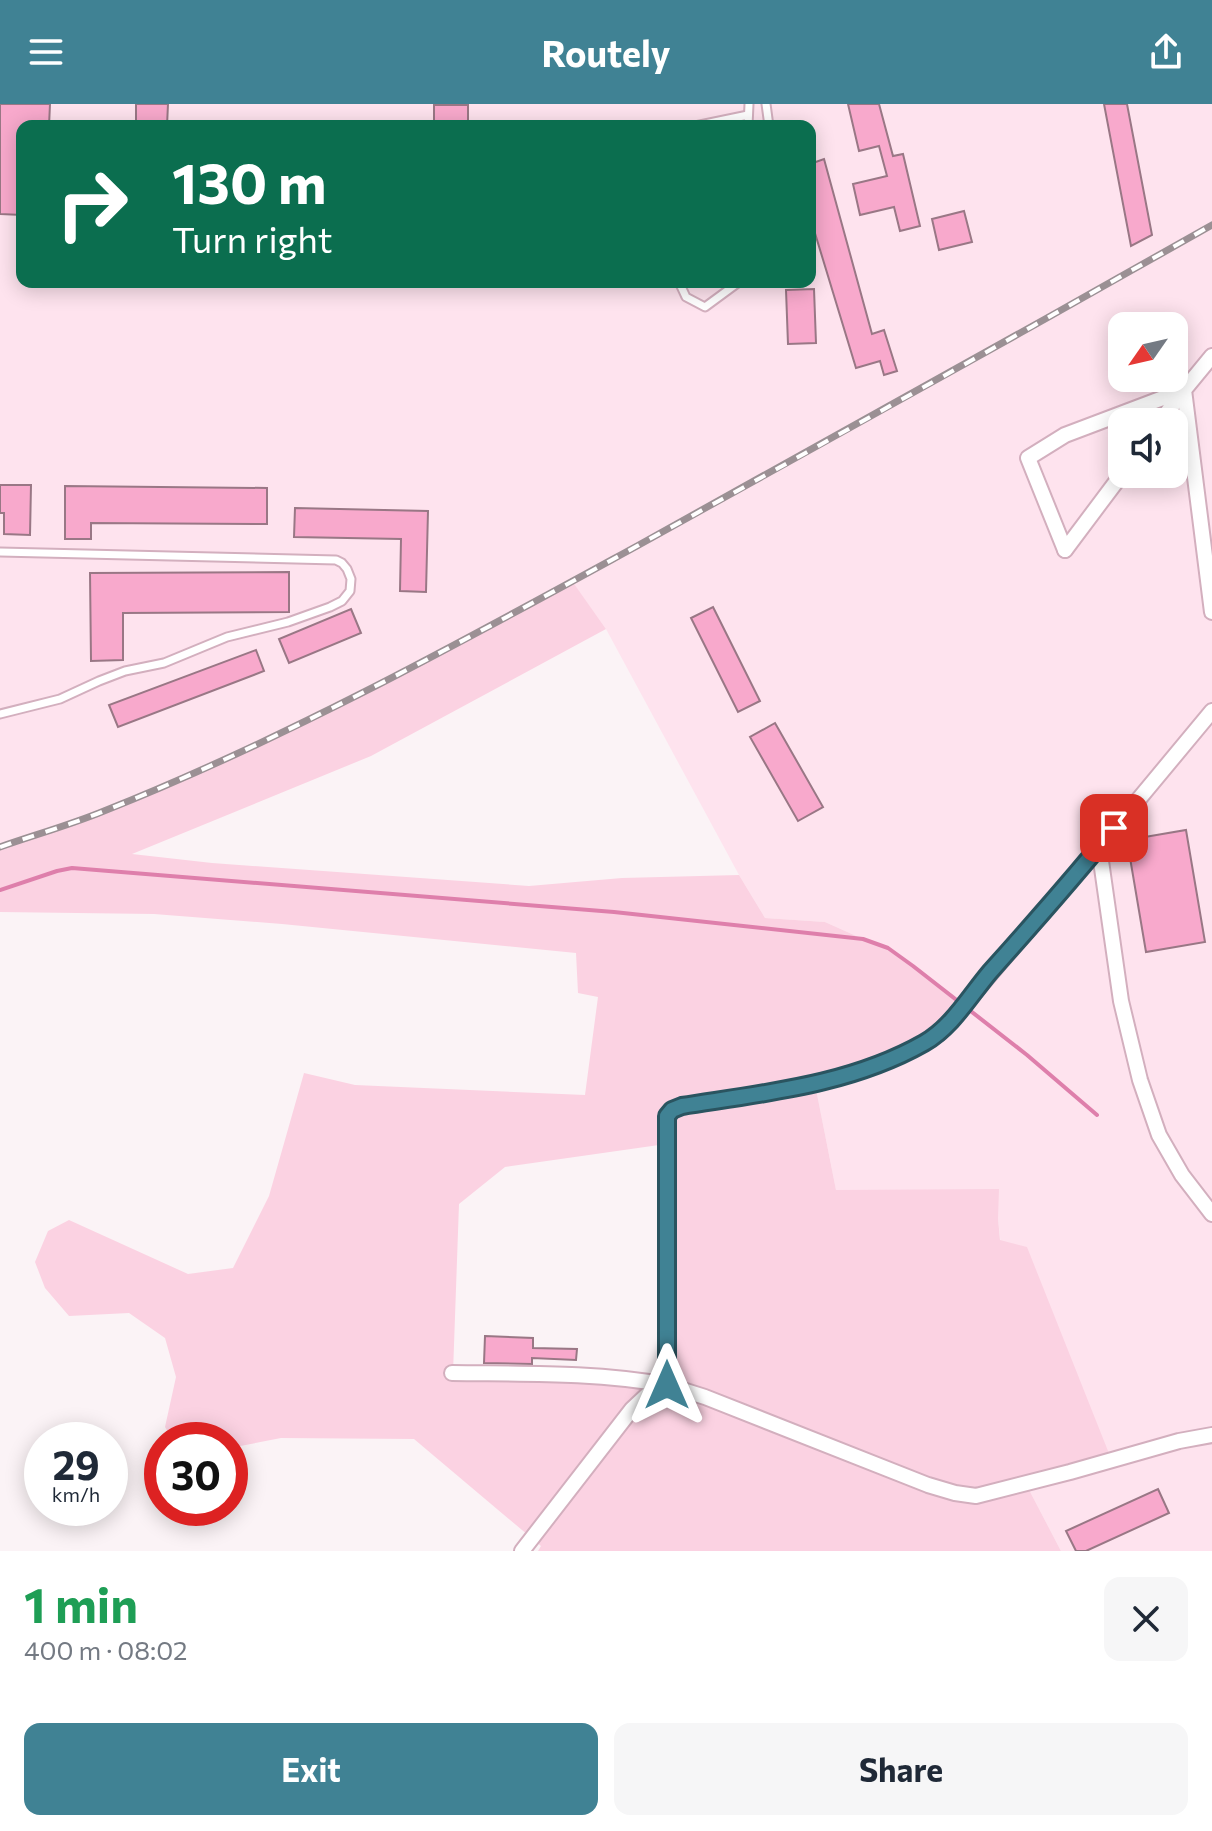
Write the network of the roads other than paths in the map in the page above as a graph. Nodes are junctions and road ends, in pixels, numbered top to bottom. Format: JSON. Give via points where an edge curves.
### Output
{"nodes":[{"id":1,"x":749,"y":104,"type":"edge"},
{"id":2,"x":748,"y":115,"type":"junction"},
{"id":3,"x":724,"y":120,"type":"edge"},
{"id":4,"x":748,"y":120,"type":"edge"},
{"id":5,"x":682,"y":288,"type":"edge"},
{"id":6,"x":731,"y":288,"type":"edge"},
{"id":7,"x":1212,"y":356,"type":"edge"},
{"id":8,"x":1188,"y":385,"type":"edge"},
{"id":9,"x":1179,"y":392,"type":"edge"},
{"id":10,"x":1184,"y":392,"type":"edge"},
{"id":11,"x":1136,"y":408,"type":"edge"},
{"id":12,"x":1108,"y":419,"type":"edge"},
{"id":13,"x":1112,"y":488,"type":"edge"},
{"id":14,"x":0,"y":552,"type":"edge"},
{"id":15,"x":1212,"y":612,"type":"edge"},
{"id":16,"x":1212,"y":711,"type":"edge"},
{"id":17,"x":0,"y":714,"type":"edge"},
{"id":18,"x":1099,"y":847,"type":"junction"},
{"id":19,"x":1211,"y":1210,"type":"edge"},
{"id":20,"x":452,"y":1373,"type":"dead end"},
{"id":21,"x":667,"y":1385,"type":"junction"},
{"id":22,"x":1212,"y":1435,"type":"edge"},
{"id":23,"x":522,"y":1551,"type":"edge"}],
"edges":[{"from":1,"to":2,"type":"lane"},
{"from":2,"to":3,"type":"lane"},
{"from":2,"to":4,"type":"lane"},
{"from":5,"to":6,"type":"lane","via":[[686,297],[705,307]]},
{"from":7,"to":8,"type":"street"},
{"from":9,"to":11,"type":"street"},
{"from":10,"to":15,"type":"street"},
{"from":12,"to":13,"type":"street","via":[[1065,435],[1028,458],[1065,550]]},
{"from":14,"to":17,"type":"lane","via":[[336,560],[351,579],[350,591],[330,607],[125,671],[60,699]]},
{"from":16,"to":18,"type":"street"},
{"from":18,"to":19,"type":"street","via":[[1121,1001],[1140,1080],[1159,1135]]},
{"from":18,"to":21,"type":"street","via":[[954,1018],[923,1044],[841,1077],[682,1106],[667,1116]]},
{"from":20,"to":21,"type":"street","via":[[578,1374]]},
{"from":21,"to":22,"type":"street","via":[[928,1485],[976,1496]]},
{"from":21,"to":23,"type":"street","via":[[632,1409]]}]}
